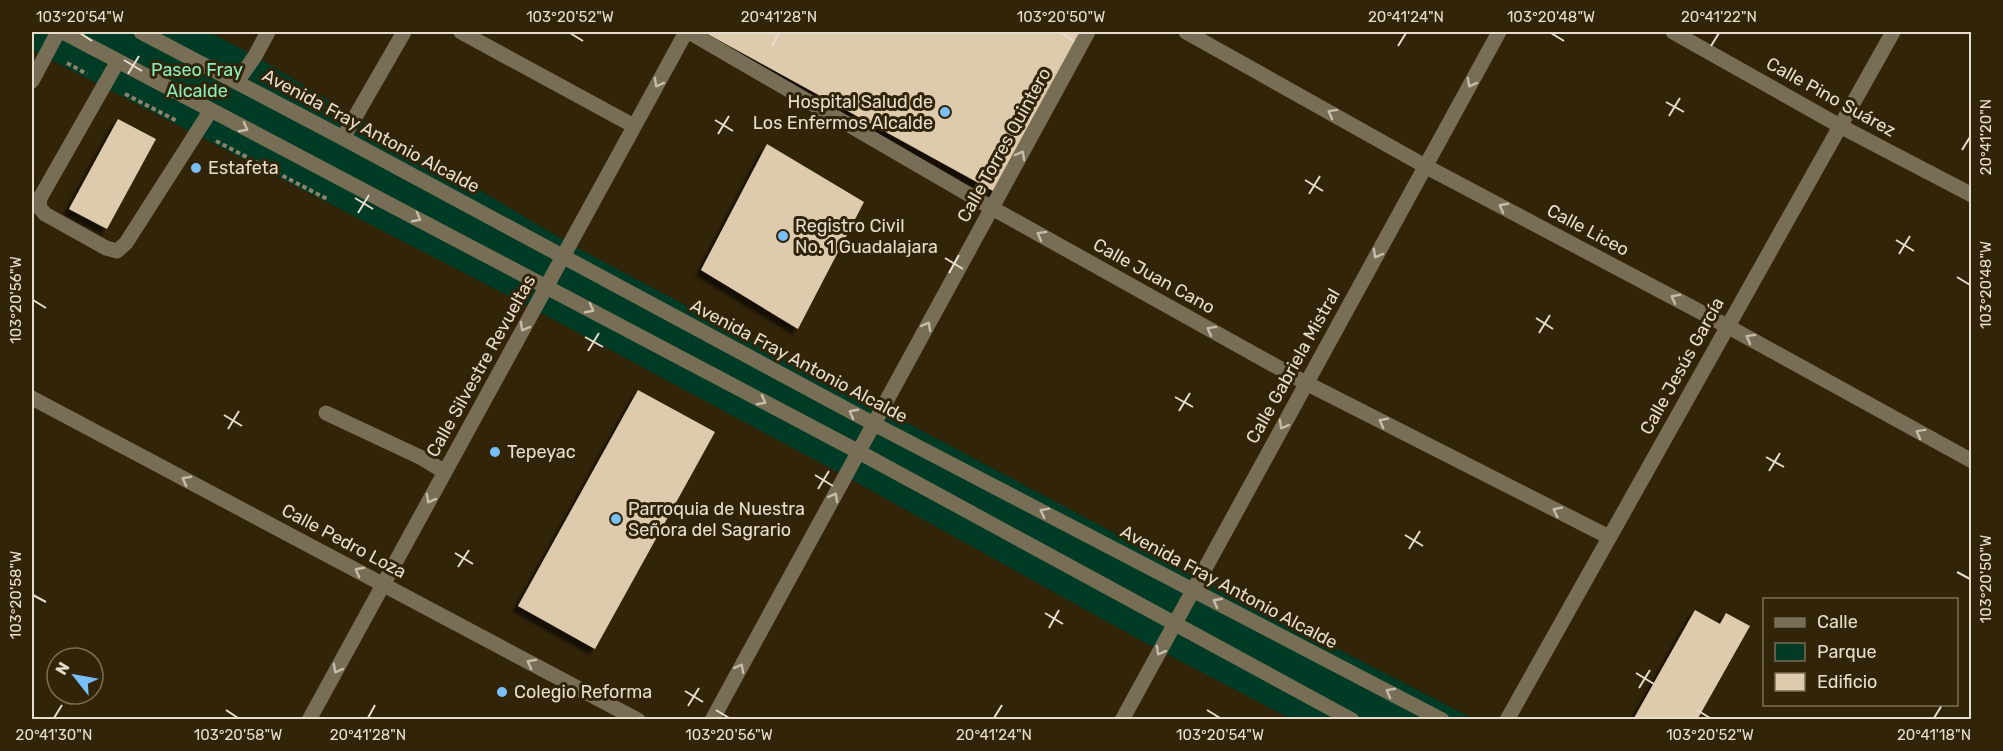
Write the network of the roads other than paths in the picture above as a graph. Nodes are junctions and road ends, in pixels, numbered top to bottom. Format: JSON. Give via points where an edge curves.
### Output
{"nodes":[{"id":1,"x":58,"y":32,"type":"edge"},
{"id":2,"x":63,"y":32,"type":"edge"},
{"id":3,"x":141,"y":32,"type":"edge"},
{"id":4,"x":268,"y":32,"type":"edge"},
{"id":5,"x":404,"y":32,"type":"edge"},
{"id":6,"x":461,"y":32,"type":"edge"},
{"id":7,"x":687,"y":32,"type":"edge"},
{"id":8,"x":1088,"y":32,"type":"edge"},
{"id":9,"x":1186,"y":32,"type":"edge"},
{"id":10,"x":1499,"y":32,"type":"edge"},
{"id":11,"x":1672,"y":32,"type":"edge"},
{"id":12,"x":1893,"y":32,"type":"edge"},
{"id":13,"x":118,"y":61,"type":"junction"},
{"id":14,"x":32,"y":81,"type":"edge"},
{"id":15,"x":237,"y":82,"type":"junction"},
{"id":16,"x":211,"y":110,"type":"junction"},
{"id":17,"x":634,"y":126,"type":"junction"},
{"id":18,"x":1840,"y":126,"type":"junction"},
{"id":19,"x":343,"y":138,"type":"junction"},
{"id":20,"x":1425,"y":165,"type":"junction"},
{"id":21,"x":1971,"y":195,"type":"edge"},
{"id":22,"x":992,"y":208,"type":"junction"},
{"id":23,"x":563,"y":257,"type":"junction"},
{"id":24,"x":547,"y":286,"type":"junction"},
{"id":25,"x":1727,"y":326,"type":"junction"},
{"id":26,"x":1306,"y":383,"type":"junction"},
{"id":27,"x":32,"y":398,"type":"edge"},
{"id":28,"x":326,"y":413,"type":"dead end"},
{"id":29,"x":874,"y":424,"type":"junction"},
{"id":30,"x":859,"y":452,"type":"junction"},
{"id":31,"x":1971,"y":461,"type":"edge"},
{"id":32,"x":445,"y":472,"type":"junction"},
{"id":33,"x":1609,"y":537,"type":"junction"},
{"id":34,"x":383,"y":584,"type":"junction"},
{"id":35,"x":1193,"y":590,"type":"junction"},
{"id":36,"x":1175,"y":624,"type":"junction"},
{"id":37,"x":309,"y":720,"type":"edge"},
{"id":38,"x":638,"y":720,"type":"edge"},
{"id":39,"x":712,"y":720,"type":"edge"},
{"id":40,"x":1122,"y":720,"type":"edge"},
{"id":41,"x":1352,"y":720,"type":"edge"},
{"id":42,"x":1442,"y":720,"type":"edge"},
{"id":43,"x":1507,"y":720,"type":"edge"}],
"edges":[{"from":1,"to":14,"type":"street"},
{"from":2,"to":13,"type":"street"},
{"from":3,"to":15,"type":"street","name":"Avenida Fray Antonio Alcalde"},
{"from":4,"to":15,"type":"street"},
{"from":5,"to":19,"type":"street"},
{"from":6,"to":17,"type":"street"},
{"from":7,"to":17,"type":"street","name":"Calle Silvestre Revueltas","one_way":true},
{"from":7,"to":22,"type":"street","name":"Calle Juan Cano"},
{"from":22,"to":8,"type":"street","name":"Calle Torres Quintero","one_way":true},
{"from":20,"to":9,"type":"street","name":"Calle Liceo","one_way":true},
{"from":10,"to":20,"type":"street","name":"Calle Gabriela Mistral","one_way":true},
{"from":11,"to":18,"type":"street","name":"Calle Pino Suárez"},
{"from":12,"to":18,"type":"street","name":"Calle Jesús García"},
{"from":13,"to":16,"type":"street"},
{"from":13,"to":16,"type":"street","via":[[40,198],[39,207],[106,248],[117,250],[126,243]]},
{"from":15,"to":19,"type":"street","name":"Avenida Fray Antonio Alcalde"},
{"from":16,"to":24,"type":"street","one_way":true},
{"from":17,"to":23,"type":"street","name":"Calle Silvestre Revueltas"},
{"from":18,"to":21,"type":"street","name":"Calle Pino Suárez"},
{"from":18,"to":25,"type":"street","name":"Calle Jesús García"},
{"from":19,"to":23,"type":"street","name":"Avenida Fray Antonio Alcalde"},
{"from":25,"to":20,"type":"street","name":"Calle Liceo","one_way":true},
{"from":20,"to":26,"type":"street","name":"Calle Gabriela Mistral","one_way":true},
{"from":26,"to":22,"type":"street","name":"Calle Juan Cano","one_way":true},
{"from":29,"to":22,"type":"street","name":"Calle Torres Quintero","one_way":true},
{"from":23,"to":24,"type":"street","name":"Calle Silvestre Revueltas"},
{"from":29,"to":23,"type":"street","name":"Avenida Fray Antonio Alcalde","one_way":true},
{"from":24,"to":30,"type":"street","one_way":true},
{"from":24,"to":32,"type":"street","name":"Calle Silvestre Revueltas","one_way":true},
{"from":31,"to":25,"type":"street","name":"Calle Liceo","one_way":true},
{"from":25,"to":33,"type":"street","name":"Calle Jesús García"},
{"from":33,"to":26,"type":"street","name":"Calle Juan Cano","one_way":true},
{"from":26,"to":35,"type":"street","name":"Calle Gabriela Mistral","one_way":true},
{"from":34,"to":27,"type":"street","name":"Calle Pedro Loza","one_way":true},
{"from":28,"to":32,"type":"street"},
{"from":29,"to":30,"type":"street","name":"Calle Torres Quintero"},
{"from":35,"to":29,"type":"street","name":"Avenida Fray Antonio Alcalde","one_way":true},
{"from":30,"to":36,"type":"street"},
{"from":39,"to":30,"type":"street","name":"Calle Torres Quintero","one_way":true},
{"from":32,"to":34,"type":"street","name":"Calle Silvestre Revueltas","one_way":true},
{"from":33,"to":43,"type":"street","name":"Calle Jesús García"},
{"from":34,"to":37,"type":"street","name":"Calle Silvestre Revueltas","one_way":true},
{"from":38,"to":34,"type":"street","name":"Calle Pedro Loza","one_way":true},
{"from":35,"to":36,"type":"street","name":"Calle Gabriela Mistral"},
{"from":42,"to":35,"type":"street","name":"Avenida Fray Antonio Alcalde","one_way":true},
{"from":36,"to":40,"type":"street","name":"Calle Gabriela Mistral","one_way":true},
{"from":36,"to":41,"type":"street"}]}
